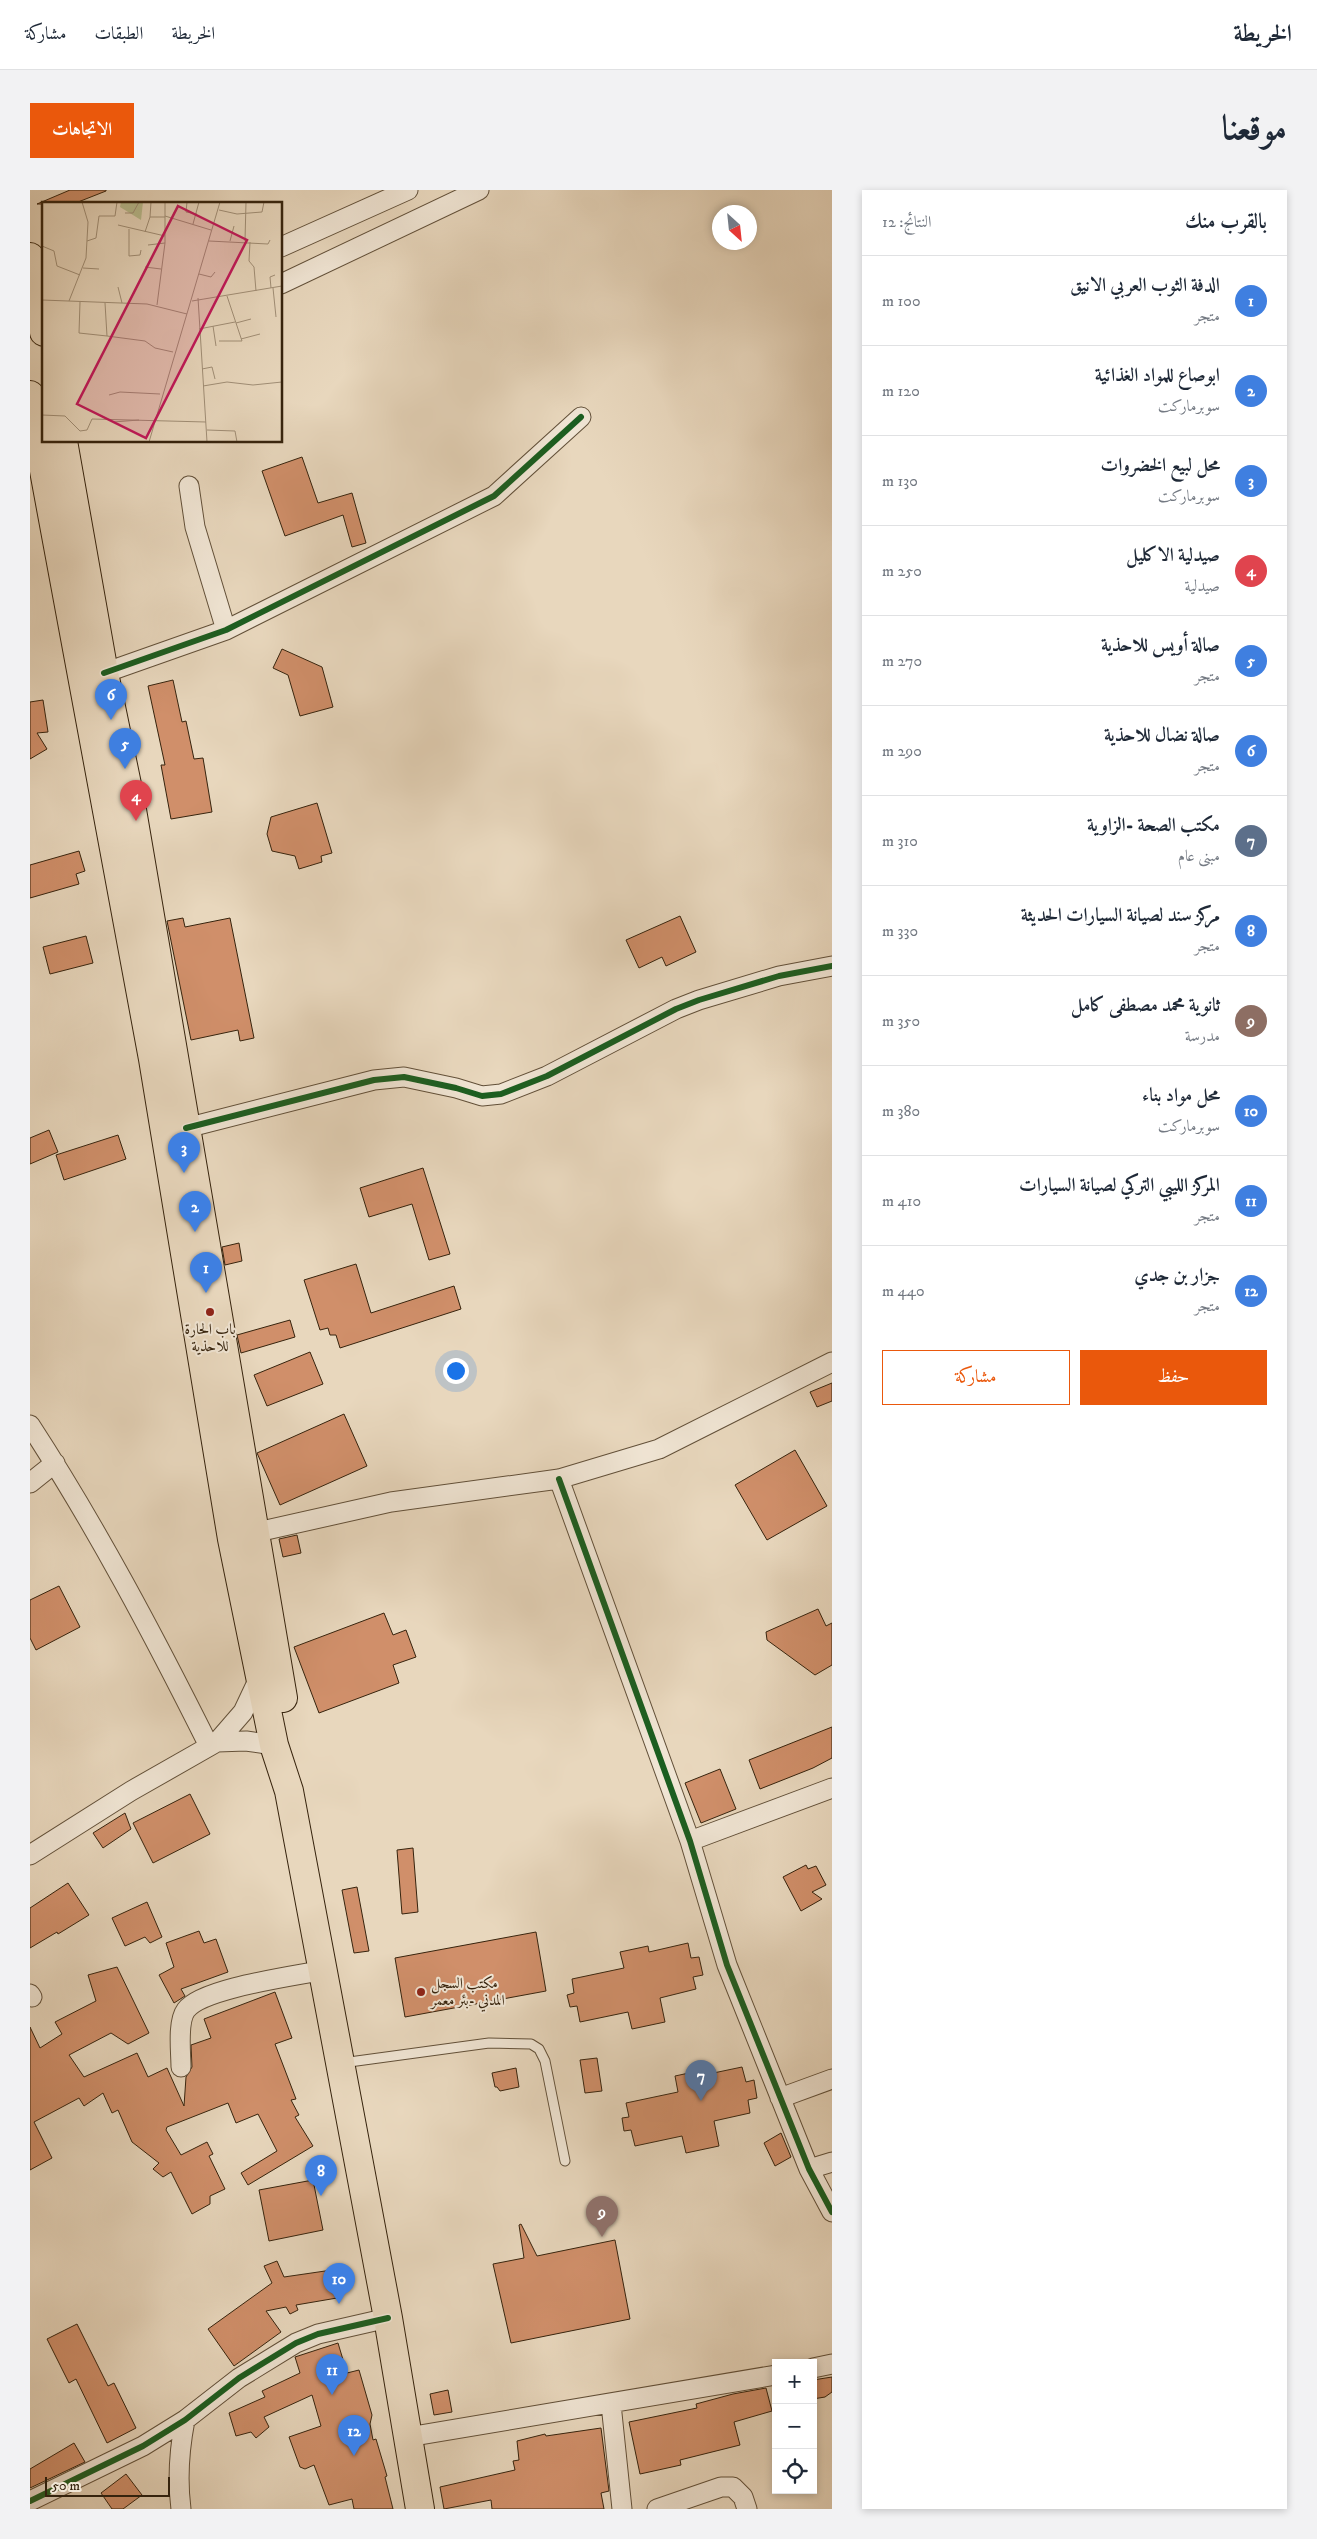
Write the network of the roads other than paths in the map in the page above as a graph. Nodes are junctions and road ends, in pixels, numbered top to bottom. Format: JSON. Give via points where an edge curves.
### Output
{"nodes":[{"id":1,"x":408,"y":190,"type":"edge"},
{"id":2,"x":479,"y":190,"type":"edge"},
{"id":3,"x":282,"y":247,"type":"edge"},
{"id":4,"x":30,"y":257,"type":"edge"},
{"id":5,"x":282,"y":284,"type":"edge"},
{"id":6,"x":42,"y":321,"type":"edge"},
{"id":7,"x":42,"y":385,"type":"edge"},
{"id":8,"x":30,"y":389,"type":"edge"},
{"id":9,"x":30,"y":395,"type":"edge"},
{"id":10,"x":581,"y":417,"type":"dead end"},
{"id":11,"x":63,"y":442,"type":"edge"},
{"id":12,"x":189,"y":486,"type":"dead end"},
{"id":13,"x":226,"y":630,"type":"junction"},
{"id":14,"x":104,"y":672,"type":"junction"},
{"id":15,"x":832,"y":966,"type":"edge"},
{"id":16,"x":186,"y":1128,"type":"junction"},
{"id":17,"x":211,"y":1343,"type":"junction"},
{"id":18,"x":832,"y":1362,"type":"edge"},
{"id":19,"x":30,"y":1425,"type":"edge"},
{"id":20,"x":55,"y":1463,"type":"junction"},
{"id":21,"x":559,"y":1479,"type":"junction"},
{"id":22,"x":30,"y":1483,"type":"edge"},
{"id":23,"x":243,"y":1536,"type":"junction"},
{"id":24,"x":260,"y":1676,"type":"junction"},
{"id":25,"x":213,"y":1744,"type":"junction"},
{"id":26,"x":274,"y":1745,"type":"junction"},
{"id":27,"x":832,"y":1788,"type":"edge"},
{"id":28,"x":289,"y":1791,"type":"junction"},
{"id":29,"x":690,"y":1841,"type":"junction"},
{"id":30,"x":30,"y":1855,"type":"edge"},
{"id":31,"x":324,"y":1970,"type":"junction"},
{"id":32,"x":341,"y":2064,"type":"junction"},
{"id":33,"x":182,"y":2067,"type":"dead end"},
{"id":34,"x":832,"y":2079,"type":"edge"},
{"id":35,"x":780,"y":2098,"type":"junction"},
{"id":36,"x":565,"y":2161,"type":"dead end"},
{"id":37,"x":832,"y":2162,"type":"edge"},
{"id":38,"x":809,"y":2169,"type":"junction"},
{"id":39,"x":832,"y":2212,"type":"edge"},
{"id":40,"x":388,"y":2318,"type":"junction"},
{"id":41,"x":832,"y":2364,"type":"edge"},
{"id":42,"x":817,"y":2367,"type":"edge"},
{"id":43,"x":772,"y":2376,"type":"edge"},
{"id":44,"x":611,"y":2404,"type":"junction"},
{"id":45,"x":185,"y":2420,"type":"junction"},
{"id":46,"x":408,"y":2437,"type":"junction"},
{"id":47,"x":41,"y":2502,"type":"edge"},
{"id":48,"x":181,"y":2509,"type":"edge"},
{"id":49,"x":420,"y":2509,"type":"edge"},
{"id":50,"x":622,"y":2509,"type":"edge"},
{"id":51,"x":656,"y":2509,"type":"edge"},
{"id":52,"x":747,"y":2509,"type":"edge"}],
"edges":[{"from":1,"to":3,"type":"street"},
{"from":2,"to":5,"type":"street"},
{"from":4,"to":6,"type":"highway"},
{"from":7,"to":8,"type":"street"},
{"from":9,"to":17,"type":"highway","via":[[152,1059]]},
{"from":10,"to":13,"type":"street","via":[[494,496]]},
{"from":11,"to":14,"type":"highway"},
{"from":12,"to":13,"type":"street","via":[[195,527]]},
{"from":13,"to":14,"type":"street"},
{"from":14,"to":16,"type":"highway","via":[[131,804]]},
{"from":15,"to":16,"type":"street","via":[[779,976],[684,1006],[547,1076],[501,1094],[482,1096],[404,1077],[374,1080]]},
{"from":16,"to":17,"type":"highway"},
{"from":17,"to":23,"type":"highway"},
{"from":18,"to":21,"type":"street","via":[[659,1449]]},
{"from":19,"to":20,"type":"street"},
{"from":20,"to":22,"type":"street"},
{"from":20,"to":25,"type":"street"},
{"from":21,"to":23,"type":"street","via":[[391,1502]]},
{"from":21,"to":29,"type":"street"},
{"from":23,"to":24,"type":"highway"},
{"from":23,"to":28,"type":"highway","via":[[290,1739]]},
{"from":24,"to":25,"type":"street","via":[[243,1712]]},
{"from":24,"to":26,"type":"highway"},
{"from":25,"to":26,"type":"street","via":[[246,1741]]},
{"from":25,"to":30,"type":"street"},
{"from":26,"to":28,"type":"highway"},
{"from":27,"to":29,"type":"street"},
{"from":28,"to":31,"type":"highway"},
{"from":29,"to":35,"type":"street","via":[[727,1965]]},
{"from":31,"to":32,"type":"highway"},
{"from":31,"to":33,"type":"street","via":[[244,1985],[192,2003],[184,2012],[180,2039]]},
{"from":32,"to":36,"type":"lane","via":[[489,2043],[531,2044],[539,2049],[545,2061]]},
{"from":32,"to":40,"type":"highway"},
{"from":34,"to":35,"type":"street"},
{"from":35,"to":38,"type":"street"},
{"from":37,"to":38,"type":"street"},
{"from":38,"to":39,"type":"street"},
{"from":40,"to":45,"type":"street","via":[[318,2334],[296,2343],[239,2378]]},
{"from":40,"to":46,"type":"highway"},
{"from":41,"to":42,"type":"street"},
{"from":43,"to":44,"type":"street"},
{"from":44,"to":46,"type":"street"},
{"from":44,"to":50,"type":"street"},
{"from":45,"to":47,"type":"street"},
{"from":45,"to":48,"type":"street","via":[[178,2467]]},
{"from":46,"to":49,"type":"highway"},
{"from":51,"to":52,"type":"street","via":[[721,2487],[733,2487],[743,2497]]}]}
